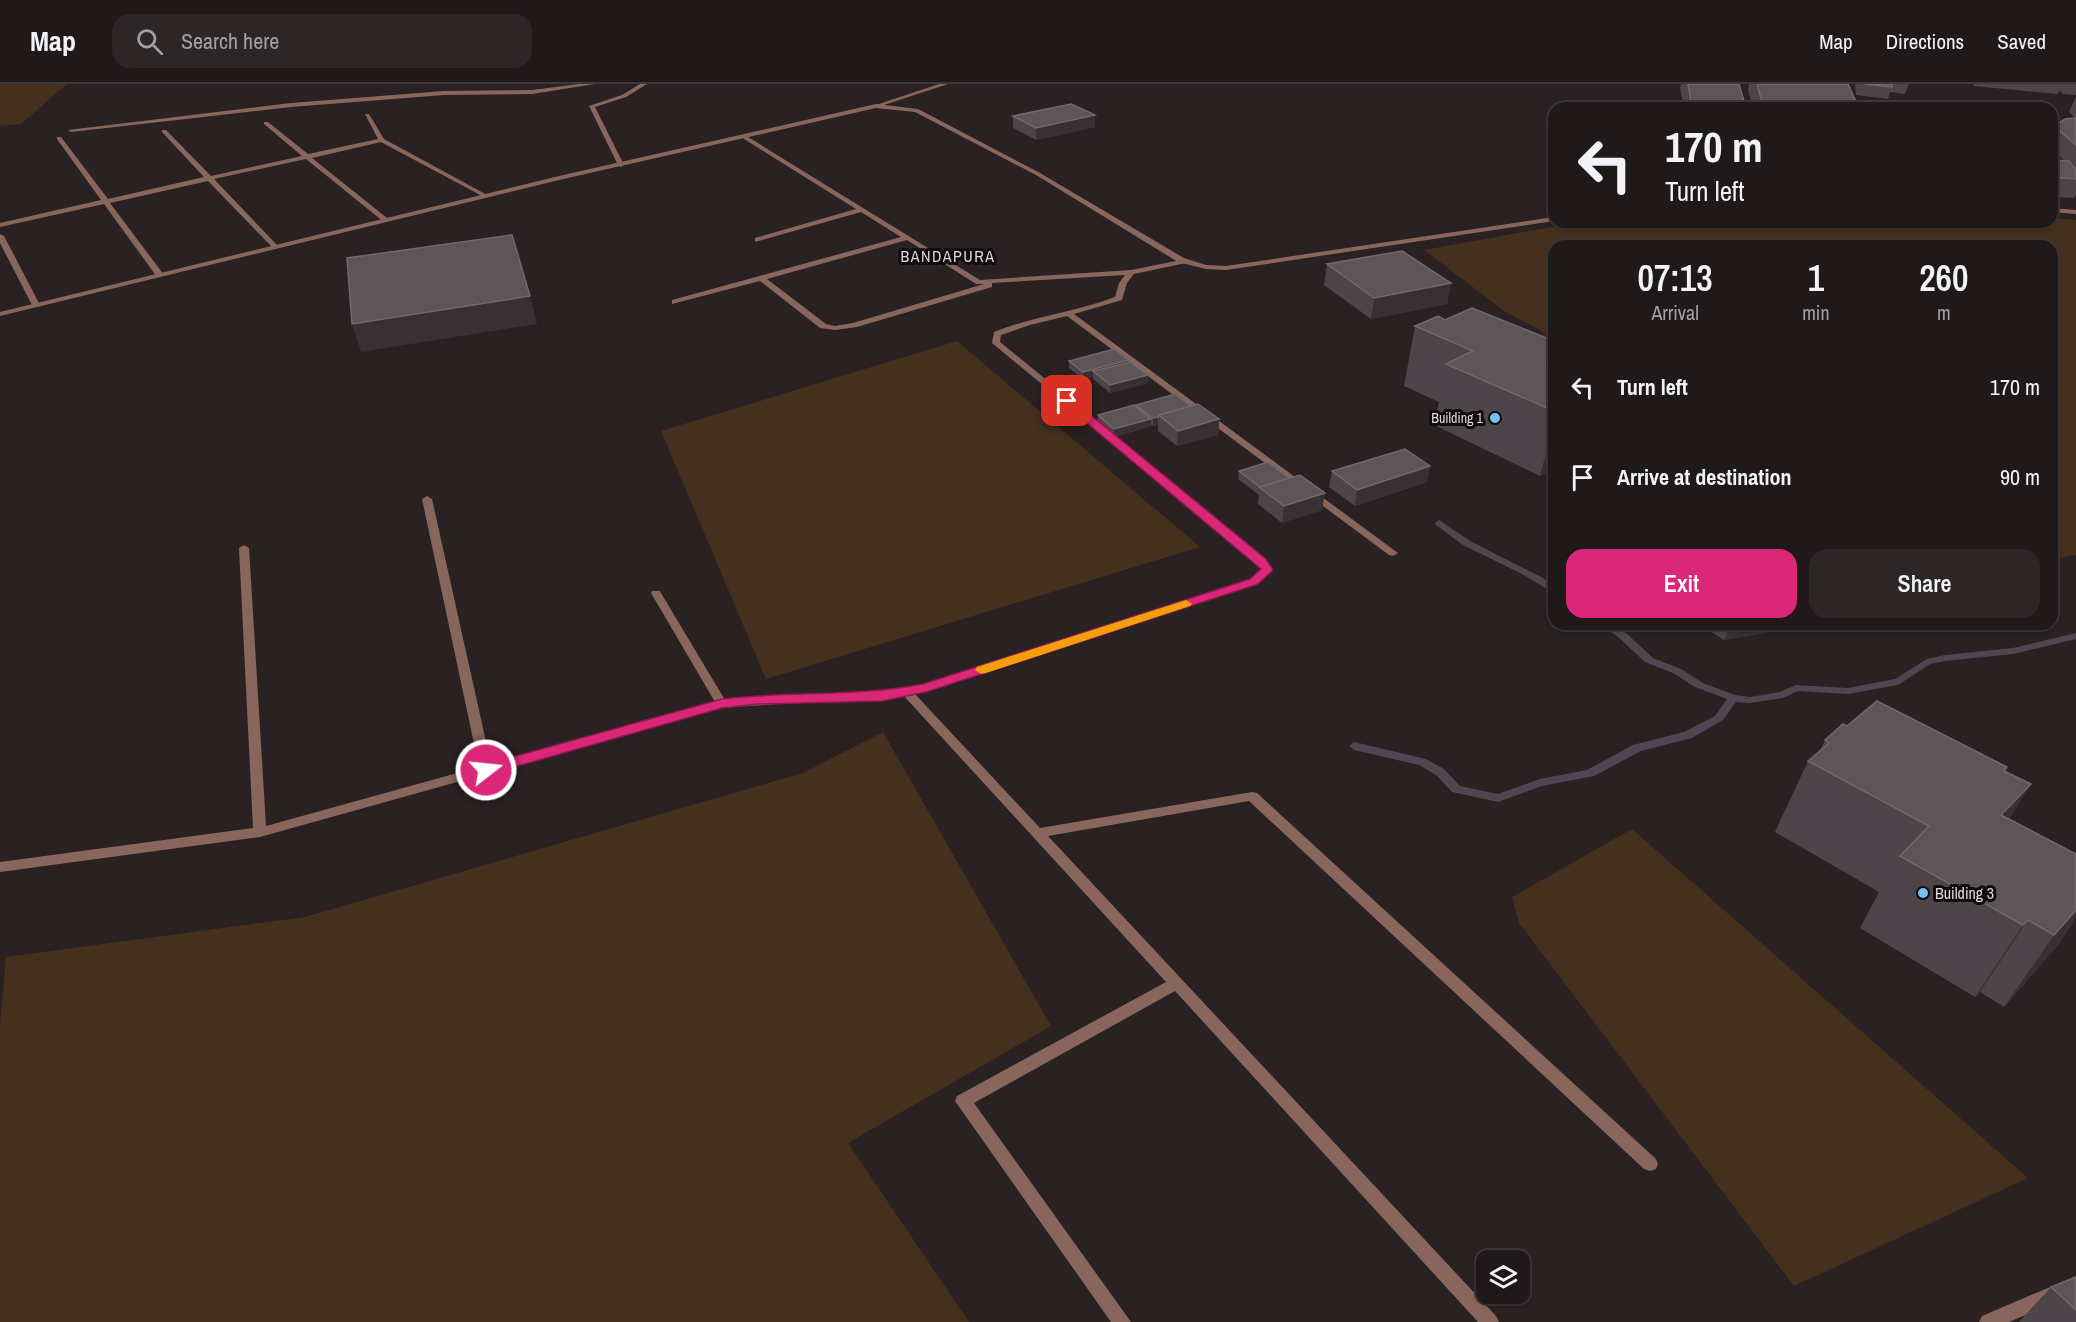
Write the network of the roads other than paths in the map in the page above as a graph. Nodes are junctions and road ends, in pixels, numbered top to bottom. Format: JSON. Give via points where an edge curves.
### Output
{"nodes":[{"id":1,"x":492,"y":84,"type":"edge"},
{"id":2,"x":592,"y":84,"type":"edge"},
{"id":3,"x":644,"y":84,"type":"edge"},
{"id":4,"x":945,"y":84,"type":"edge"},
{"id":5,"x":492,"y":94,"type":"junction"},
{"id":6,"x":876,"y":106,"type":"junction"},
{"id":7,"x":367,"y":115,"type":"dead end"},
{"id":8,"x":266,"y":123,"type":"dead end"},
{"id":9,"x":71,"y":130,"type":"dead end"},
{"id":10,"x":164,"y":131,"type":"dead end"},
{"id":11,"x":60,"y":138,"type":"dead end"},
{"id":12,"x":746,"y":138,"type":"junction"},
{"id":13,"x":382,"y":140,"type":"junction"},
{"id":14,"x":307,"y":157,"type":"junction"},
{"id":15,"x":621,"y":165,"type":"junction"},
{"id":16,"x":212,"y":178,"type":"junction"},
{"id":17,"x":486,"y":196,"type":"junction"},
{"id":18,"x":105,"y":202,"type":"junction"},
{"id":19,"x":861,"y":210,"type":"junction"},
{"id":20,"x":2058,"y":210,"type":"edge"},
{"id":21,"x":2076,"y":212,"type":"edge"},
{"id":22,"x":384,"y":220,"type":"junction"},
{"id":23,"x":1548,"y":220,"type":"edge"},
{"id":24,"x":0,"y":225,"type":"edge"},
{"id":25,"x":0,"y":236,"type":"edge"},
{"id":26,"x":907,"y":238,"type":"junction"},
{"id":27,"x":758,"y":240,"type":"dead end"},
{"id":28,"x":274,"y":248,"type":"junction"},
{"id":29,"x":1183,"y":261,"type":"junction"},
{"id":30,"x":1131,"y":272,"type":"junction"},
{"id":31,"x":160,"y":275,"type":"junction"},
{"id":32,"x":761,"y":278,"type":"junction"},
{"id":33,"x":998,"y":282,"type":"junction"},
{"id":34,"x":675,"y":302,"type":"dead end"},
{"id":35,"x":36,"y":305,"type":"junction"},
{"id":36,"x":0,"y":314,"type":"edge"},
{"id":37,"x":1070,"y":315,"type":"junction"},
{"id":38,"x":427,"y":499,"type":"dead end"},
{"id":39,"x":244,"y":548,"type":"dead end"},
{"id":40,"x":1393,"y":553,"type":"dead end"},
{"id":41,"x":656,"y":593,"type":"dead end"},
{"id":42,"x":907,"y":692,"type":"junction"},
{"id":43,"x":722,"y":704,"type":"junction"},
{"id":44,"x":486,"y":770,"type":"junction"},
{"id":45,"x":260,"y":832,"type":"junction"},
{"id":46,"x":1037,"y":833,"type":"junction"},
{"id":47,"x":0,"y":867,"type":"edge"},
{"id":48,"x":1177,"y":983,"type":"junction"},
{"id":49,"x":1650,"y":1164,"type":"dead end"},
{"id":50,"x":2076,"y":1284,"type":"edge"},
{"id":51,"x":1122,"y":1322,"type":"edge"},
{"id":52,"x":1490,"y":1322,"type":"edge"},
{"id":53,"x":1988,"y":1322,"type":"edge"}],
"edges":[{"from":1,"to":5,"type":"street"},
{"from":2,"to":5,"type":"street"},
{"from":3,"to":15,"type":"street","via":[[624,96],[592,106]]},
{"from":4,"to":6,"type":"street"},
{"from":5,"to":9,"type":"street","via":[[444,93],[291,105]]},
{"from":6,"to":12,"type":"street"},
{"from":6,"to":29,"type":"street","via":[[916,110],[1038,174]]},
{"from":7,"to":13,"type":"street"},
{"from":8,"to":14,"type":"street"},
{"from":10,"to":16,"type":"street"},
{"from":11,"to":18,"type":"street"},
{"from":12,"to":15,"type":"street"},
{"from":12,"to":19,"type":"street"},
{"from":13,"to":14,"type":"street"},
{"from":13,"to":17,"type":"street"},
{"from":14,"to":16,"type":"street"},
{"from":14,"to":22,"type":"street"},
{"from":15,"to":17,"type":"street"},
{"from":16,"to":18,"type":"street"},
{"from":16,"to":28,"type":"street"},
{"from":17,"to":22,"type":"street"},
{"from":18,"to":24,"type":"street"},
{"from":18,"to":31,"type":"street"},
{"from":19,"to":26,"type":"street"},
{"from":19,"to":27,"type":"street"},
{"from":20,"to":21,"type":"street"},
{"from":22,"to":28,"type":"street"},
{"from":23,"to":29,"type":"street","via":[[1226,268]]},
{"from":25,"to":35,"type":"street"},
{"from":26,"to":32,"type":"street"},
{"from":26,"to":33,"type":"street","via":[[979,282]]},
{"from":28,"to":31,"type":"street"},
{"from":29,"to":30,"type":"street"},
{"from":30,"to":33,"type":"street"},
{"from":30,"to":37,"type":"street","via":[[1119,298]]},
{"from":31,"to":35,"type":"street"},
{"from":32,"to":33,"type":"street","via":[[823,326],[835,328]]},
{"from":32,"to":34,"type":"street"},
{"from":35,"to":36,"type":"street"},
{"from":37,"to":40,"type":"street"},
{"from":37,"to":42,"type":"street","via":[[1010,328],[997,334],[996,343],[1262,561],[1267,570],[1254,581]]},
{"from":38,"to":44,"type":"street"},
{"from":39,"to":45,"type":"street"},
{"from":41,"to":43,"type":"street"},
{"from":42,"to":43,"type":"street","via":[[882,697],[758,699]]},
{"from":42,"to":46,"type":"street"},
{"from":43,"to":44,"type":"street"},
{"from":44,"to":45,"type":"street"},
{"from":45,"to":47,"type":"street"},
{"from":46,"to":48,"type":"street"},
{"from":46,"to":49,"type":"street","via":[[1252,796]]},
{"from":48,"to":51,"type":"street","via":[[963,1101]]},
{"from":48,"to":52,"type":"street"},
{"from":50,"to":53,"type":"street"}]}
